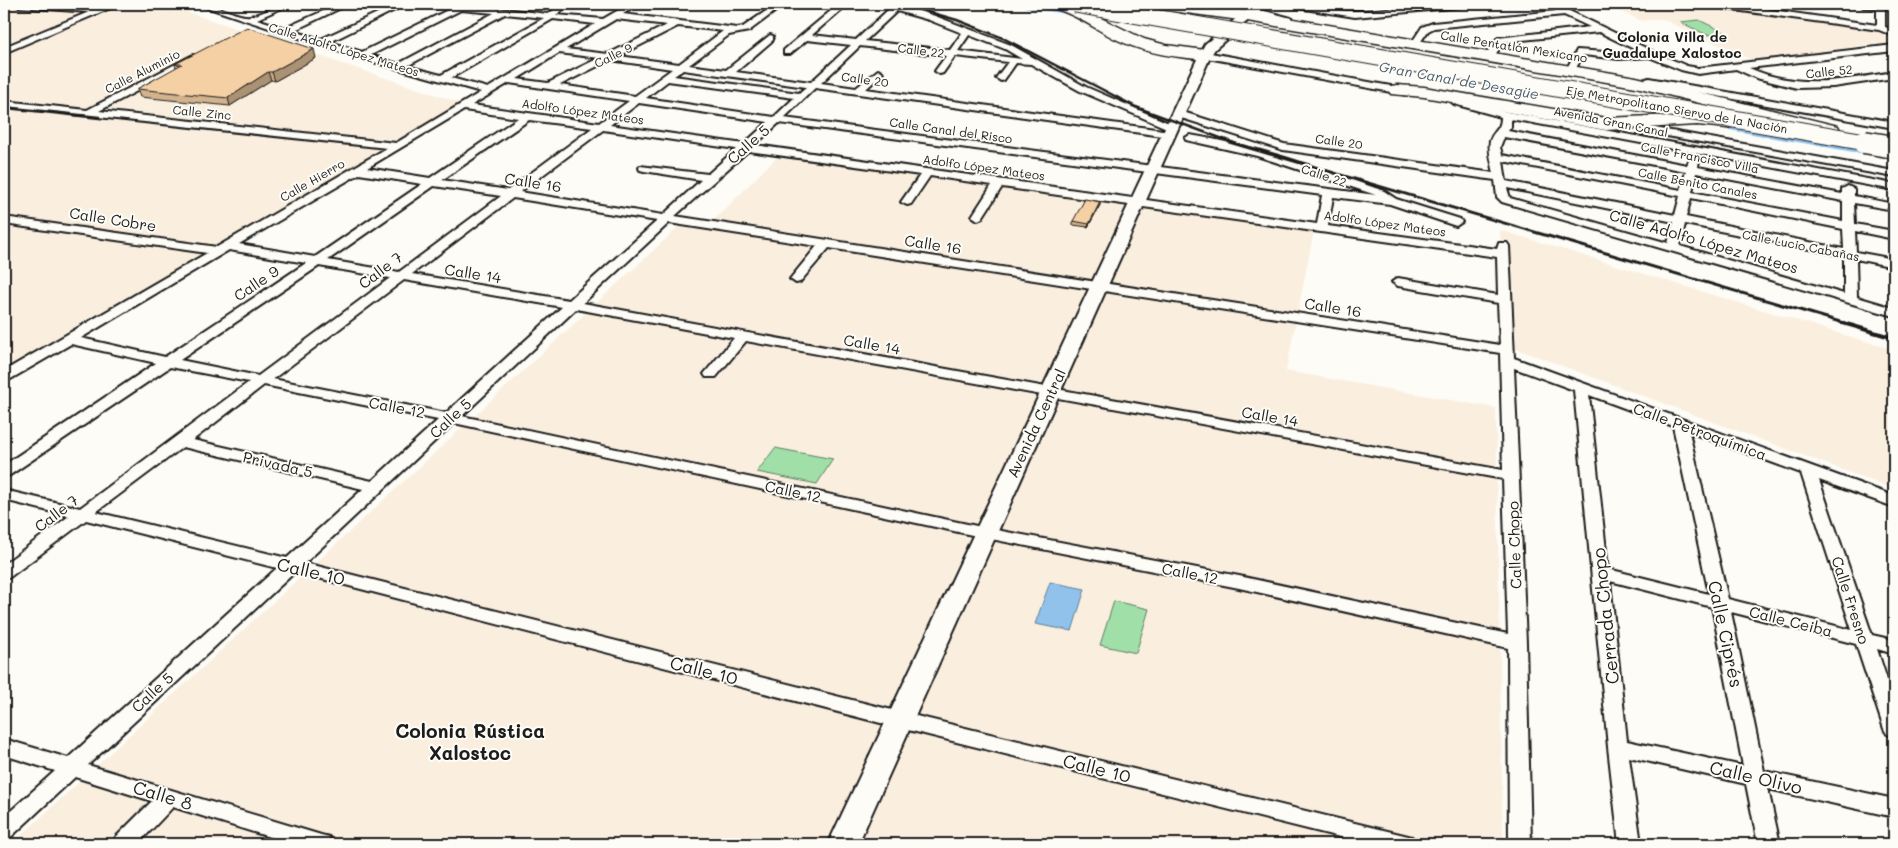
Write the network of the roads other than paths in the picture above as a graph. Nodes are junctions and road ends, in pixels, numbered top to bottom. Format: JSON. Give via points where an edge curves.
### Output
{"nodes":[{"id":1,"x":19,"y":4,"type":"edge"},
{"id":2,"x":116,"y":4,"type":"edge"},
{"id":3,"x":200,"y":4,"type":"edge"},
{"id":4,"x":229,"y":4,"type":"edge"},
{"id":5,"x":287,"y":4,"type":"edge"},
{"id":6,"x":345,"y":4,"type":"edge"},
{"id":7,"x":403,"y":4,"type":"edge"},
{"id":8,"x":433,"y":4,"type":"edge"},
{"id":9,"x":567,"y":4,"type":"edge"},
{"id":10,"x":634,"y":4,"type":"edge"},
{"id":11,"x":781,"y":4,"type":"edge"},
{"id":12,"x":844,"y":4,"type":"edge"},
{"id":13,"x":880,"y":4,"type":"edge"},
{"id":14,"x":1055,"y":4,"type":"edge"},
{"id":15,"x":1075,"y":4,"type":"edge"},
{"id":16,"x":1094,"y":4,"type":"edge"},
{"id":17,"x":1156,"y":4,"type":"edge"},
{"id":18,"x":1182,"y":4,"type":"edge"},
{"id":19,"x":1292,"y":4,"type":"edge"},
{"id":20,"x":1460,"y":4,"type":"edge"},
{"id":21,"x":1465,"y":4,"type":"edge"},
{"id":22,"x":1549,"y":4,"type":"edge"},
{"id":23,"x":1713,"y":4,"type":"edge"},
{"id":24,"x":1863,"y":4,"type":"edge"},
{"id":25,"x":1734,"y":5,"type":"edge"},
{"id":26,"x":1881,"y":5,"type":"edge"},
{"id":27,"x":460,"y":7,"type":"junction"},
{"id":28,"x":896,"y":7,"type":"junction"},
{"id":29,"x":504,"y":8,"type":"edge"},
{"id":30,"x":217,"y":9,"type":"junction"},
{"id":31,"x":99,"y":11,"type":"junction"},
{"id":32,"x":1252,"y":12,"type":"edge"},
{"id":33,"x":1566,"y":12,"type":"junction"},
{"id":34,"x":551,"y":16,"type":"junction"},
{"id":35,"x":1278,"y":18,"type":"junction"},
{"id":36,"x":250,"y":19,"type":"junction"},
{"id":37,"x":609,"y":19,"type":"junction"},
{"id":38,"x":262,"y":23,"type":"junction"},
{"id":39,"x":678,"y":24,"type":"junction"},
{"id":40,"x":1881,"y":28,"type":"junction"},
{"id":41,"x":1600,"y":29,"type":"junction"},
{"id":42,"x":285,"y":31,"type":"junction"},
{"id":43,"x":739,"y":31,"type":"junction"},
{"id":44,"x":968,"y":31,"type":"junction"},
{"id":45,"x":245,"y":32,"type":"edge"},
{"id":46,"x":1894,"y":33,"type":"edge"},
{"id":47,"x":806,"y":37,"type":"junction"},
{"id":48,"x":770,"y":38,"type":"dead end"},
{"id":49,"x":321,"y":42,"type":"junction"},
{"id":50,"x":1216,"y":42,"type":"junction"},
{"id":51,"x":1416,"y":42,"type":"junction"},
{"id":52,"x":859,"y":43,"type":"junction"},
{"id":53,"x":1894,"y":48,"type":"edge"},
{"id":54,"x":4,"y":50,"type":"edge"},
{"id":55,"x":557,"y":50,"type":"junction"},
{"id":56,"x":787,"y":52,"type":"dead end"},
{"id":57,"x":202,"y":54,"type":"edge"},
{"id":58,"x":952,"y":54,"type":"junction"},
{"id":59,"x":1491,"y":54,"type":"junction"},
{"id":60,"x":1651,"y":54,"type":"junction"},
{"id":61,"x":362,"y":56,"type":"junction"},
{"id":62,"x":608,"y":58,"type":"junction"},
{"id":63,"x":1014,"y":60,"type":"junction"},
{"id":64,"x":1037,"y":63,"type":"junction"},
{"id":65,"x":399,"y":67,"type":"junction"},
{"id":66,"x":1739,"y":67,"type":"junction"},
{"id":67,"x":680,"y":68,"type":"junction"},
{"id":68,"x":1572,"y":68,"type":"junction"},
{"id":69,"x":1684,"y":68,"type":"junction"},
{"id":70,"x":940,"y":70,"type":"dead end"},
{"id":71,"x":1698,"y":71,"type":"junction"},
{"id":72,"x":878,"y":73,"type":"dead end"},
{"id":73,"x":727,"y":74,"type":"junction"},
{"id":74,"x":1894,"y":76,"type":"edge"},
{"id":75,"x":665,"y":78,"type":"junction"},
{"id":76,"x":1001,"y":78,"type":"dead end"},
{"id":77,"x":442,"y":79,"type":"junction"},
{"id":78,"x":506,"y":80,"type":"junction"},
{"id":79,"x":1678,"y":86,"type":"junction"},
{"id":80,"x":548,"y":87,"type":"junction"},
{"id":81,"x":1693,"y":89,"type":"junction"},
{"id":82,"x":1397,"y":90,"type":"joint"},
{"id":83,"x":488,"y":91,"type":"junction"},
{"id":84,"x":807,"y":91,"type":"junction"},
{"id":85,"x":858,"y":92,"type":"junction"},
{"id":86,"x":636,"y":101,"type":"junction"},
{"id":87,"x":4,"y":104,"type":"edge"},
{"id":88,"x":462,"y":108,"type":"junction"},
{"id":89,"x":1503,"y":110,"type":"junction"},
{"id":90,"x":88,"y":113,"type":"junction"},
{"id":91,"x":526,"y":117,"type":"junction"},
{"id":92,"x":776,"y":120,"type":"junction"},
{"id":93,"x":1894,"y":125,"type":"edge"},
{"id":94,"x":598,"y":127,"type":"junction"},
{"id":95,"x":1178,"y":128,"type":"junction"},
{"id":96,"x":1649,"y":130,"type":"dead end"},
{"id":97,"x":1501,"y":133,"type":"junction"},
{"id":98,"x":1845,"y":133,"type":"junction"},
{"id":99,"x":1894,"y":142,"type":"edge"},
{"id":100,"x":398,"y":146,"type":"junction"},
{"id":101,"x":746,"y":147,"type":"junction"},
{"id":102,"x":1894,"y":147,"type":"edge"},
{"id":103,"x":1695,"y":150,"type":"junction"},
{"id":104,"x":1497,"y":157,"type":"junction"},
{"id":105,"x":644,"y":168,"type":"dead end"},
{"id":106,"x":356,"y":170,"type":"junction"},
{"id":107,"x":1152,"y":170,"type":"junction"},
{"id":108,"x":1693,"y":170,"type":"junction"},
{"id":109,"x":927,"y":173,"type":"junction"},
{"id":110,"x":1894,"y":174,"type":"edge"},
{"id":111,"x":710,"y":178,"type":"junction"},
{"id":112,"x":1848,"y":179,"type":"junction"},
{"id":113,"x":1500,"y":180,"type":"junction"},
{"id":114,"x":430,"y":182,"type":"junction"},
{"id":115,"x":999,"y":183,"type":"junction"},
{"id":116,"x":1894,"y":187,"type":"edge"},
{"id":117,"x":1328,"y":194,"type":"junction"},
{"id":118,"x":1687,"y":194,"type":"junction"},
{"id":119,"x":509,"y":196,"type":"junction"},
{"id":120,"x":1849,"y":199,"type":"junction"},
{"id":121,"x":1392,"y":201,"type":"junction"},
{"id":122,"x":907,"y":202,"type":"dead end"},
{"id":123,"x":1137,"y":203,"type":"junction"},
{"id":124,"x":1894,"y":207,"type":"edge"},
{"id":125,"x":978,"y":216,"type":"dead end"},
{"id":126,"x":667,"y":218,"type":"junction"},
{"id":127,"x":4,"y":220,"type":"edge"},
{"id":128,"x":1681,"y":221,"type":"junction"},
{"id":129,"x":1456,"y":222,"type":"dead end"},
{"id":130,"x":1850,"y":226,"type":"junction"},
{"id":131,"x":1322,"y":228,"type":"junction"},
{"id":132,"x":1894,"y":235,"type":"edge"},
{"id":133,"x":826,"y":243,"type":"junction"},
{"id":134,"x":1673,"y":248,"type":"junction"},
{"id":135,"x":222,"y":249,"type":"junction"},
{"id":136,"x":1503,"y":250,"type":"joint"},
{"id":137,"x":1850,"y":255,"type":"junction"},
{"id":138,"x":316,"y":262,"type":"junction"},
{"id":139,"x":1894,"y":263,"type":"edge"},
{"id":140,"x":398,"y":277,"type":"junction"},
{"id":141,"x":796,"y":279,"type":"dead end"},
{"id":142,"x":1398,"y":282,"type":"dead end"},
{"id":143,"x":1100,"y":287,"type":"junction"},
{"id":144,"x":1503,"y":300,"type":"junction"},
{"id":145,"x":1851,"y":300,"type":"junction"},
{"id":146,"x":573,"y":305,"type":"junction"},
{"id":147,"x":1894,"y":312,"type":"edge"},
{"id":148,"x":742,"y":337,"type":"junction"},
{"id":149,"x":69,"y":339,"type":"junction"},
{"id":150,"x":1506,"y":355,"type":"junction"},
{"id":151,"x":168,"y":362,"type":"junction"},
{"id":152,"x":7,"y":373,"type":"edge"},
{"id":153,"x":712,"y":374,"type":"dead end"},
{"id":154,"x":261,"y":381,"type":"junction"},
{"id":155,"x":1581,"y":387,"type":"junction"},
{"id":156,"x":1050,"y":393,"type":"junction"},
{"id":157,"x":451,"y":418,"type":"junction"},
{"id":158,"x":1680,"y":425,"type":"junction"},
{"id":159,"x":179,"y":441,"type":"junction"},
{"id":160,"x":1808,"y":471,"type":"junction"},
{"id":161,"x":4,"y":472,"type":"edge"},
{"id":162,"x":1512,"y":476,"type":"junction"},
{"id":163,"x":376,"y":487,"type":"junction"},
{"id":164,"x":4,"y":495,"type":"edge"},
{"id":165,"x":1894,"y":502,"type":"edge"},
{"id":166,"x":82,"y":515,"type":"junction"},
{"id":167,"x":986,"y":533,"type":"junction"},
{"id":168,"x":289,"y":566,"type":"junction"},
{"id":169,"x":4,"y":573,"type":"edge"},
{"id":170,"x":1601,"y":573,"type":"junction"},
{"id":171,"x":1720,"y":603,"type":"junction"},
{"id":172,"x":1864,"y":640,"type":"junction"},
{"id":173,"x":1517,"y":643,"type":"junction"},
{"id":174,"x":1894,"y":647,"type":"edge"},
{"id":175,"x":900,"y":720,"type":"junction"},
{"id":176,"x":1894,"y":729,"type":"edge"},
{"id":177,"x":4,"y":747,"type":"edge"},
{"id":178,"x":1618,"y":747,"type":"junction"},
{"id":179,"x":71,"y":767,"type":"junction"},
{"id":180,"x":1755,"y":777,"type":"junction"},
{"id":181,"x":169,"y":797,"type":"junction"},
{"id":182,"x":1894,"y":808,"type":"edge"},
{"id":183,"x":4,"y":830,"type":"edge"},
{"id":184,"x":124,"y":844,"type":"edge"},
{"id":185,"x":321,"y":844,"type":"edge"},
{"id":186,"x":843,"y":844,"type":"edge"},
{"id":187,"x":1404,"y":844,"type":"edge"},
{"id":188,"x":1520,"y":844,"type":"edge"},
{"id":189,"x":1630,"y":844,"type":"edge"},
{"id":190,"x":1769,"y":844,"type":"edge"}],
"edges":[{"from":1,"to":31,"type":"street"},
{"from":2,"to":31,"type":"street"},
{"from":3,"to":30,"type":"street","name":"Calle Adolfo López Mateos"},
{"from":4,"to":30,"type":"street"},
{"from":5,"to":36,"type":"street"},
{"from":6,"to":42,"type":"street"},
{"from":7,"to":49,"type":"street"},
{"from":8,"to":27,"type":"street"},
{"from":9,"to":34,"type":"street"},
{"from":10,"to":37,"type":"street","name":"Calle Hierro"},
{"from":11,"to":43,"type":"street","name":"Calle 7"},
{"from":12,"to":47,"type":"street"},
{"from":13,"to":28,"type":"street","name":"Calle 22"},
{"from":14,"to":50,"type":"highway","via":[[1075,9],[1122,35],[1152,46]]},
{"from":15,"to":102,"type":"highway","name":"Eje Metropolitano Siervo de la Nación","bridge":true},
{"from":16,"to":98,"type":"highway","name":"Eje Metropolitano Siervo de la Nación","bridge":true},
{"from":17,"to":32,"type":"highway"},
{"from":18,"to":32,"type":"street"},
{"from":19,"to":20,"type":"street","via":[[1355,14]]},
{"from":20,"to":21,"type":"street"},
{"from":22,"to":33,"type":"street"},
{"from":23,"to":25,"type":"street"},
{"from":24,"to":26,"type":"street"},
{"from":25,"to":40,"type":"street"},
{"from":26,"to":40,"type":"street"},
{"from":27,"to":29,"type":"street"},
{"from":27,"to":61,"type":"street"},
{"from":28,"to":44,"type":"street","name":"Calle 22"},
{"from":28,"to":52,"type":"street","name":"Calle 5"},
{"from":29,"to":34,"type":"street"},
{"from":29,"to":65,"type":"street"},
{"from":30,"to":36,"type":"street","name":"Calle Adolfo López Mateos"},
{"from":31,"to":54,"type":"street"},
{"from":32,"to":35,"type":"street","name":"Calle Pentatlón Mexicano"},
{"from":32,"to":35,"type":"street","name":"Calle Pentatlón Mexicano"},
{"from":32,"to":50,"type":"street","name":"Avenida Central"},
{"from":32,"to":98,"type":"highway","via":[[1665,88]]},
{"from":33,"to":41,"type":"street"},
{"from":33,"to":51,"type":"street","via":[[1433,26],[1425,29]]},
{"from":34,"to":37,"type":"street"},
{"from":34,"to":77,"type":"street"},
{"from":35,"to":51,"type":"street","name":"Calle Pentatlón Mexicano"},
{"from":36,"to":38,"type":"street","name":"Calle Adolfo López Mateos"},
{"from":37,"to":39,"type":"street"},
{"from":37,"to":55,"type":"street","name":"Calle Hierro"},
{"from":38,"to":42,"type":"street","name":"Calle Adolfo López Mateos"},
{"from":38,"to":45,"type":"street"},
{"from":39,"to":43,"type":"street"},
{"from":39,"to":62,"type":"street","name":"Calle 9"},
{"from":40,"to":46,"type":"street"},
{"from":41,"to":59,"type":"street","via":[[1500,40]]},
{"from":41,"to":60,"type":"street"},
{"from":42,"to":49,"type":"street","name":"Calle Adolfo López Mateos"},
{"from":43,"to":67,"type":"street","name":"Calle 7","via":[[726,33]]},
{"from":44,"to":58,"type":"street"},
{"from":44,"to":64,"type":"street","name":"Calle 22"},
{"from":47,"to":52,"type":"street","name":"Calle 22"},
{"from":47,"to":56,"type":"street"},
{"from":48,"to":73,"type":"street"},
{"from":49,"to":61,"type":"street","name":"Calle Adolfo López Mateos"},
{"from":50,"to":82,"type":"street"},
{"from":50,"to":95,"type":"street","name":"Avenida Central"},
{"from":51,"to":59,"type":"street","name":"Calle Pentatlón Mexicano"},
{"from":52,"to":58,"type":"street","name":"Calle 22"},
{"from":52,"to":84,"type":"street","name":"Calle 5"},
{"from":53,"to":66,"type":"street"},
{"from":55,"to":62,"type":"street","name":"Calle 20"},
{"from":55,"to":78,"type":"street","name":"Calle Hierro"},
{"from":57,"to":90,"type":"street","name":"Calle Aluminio"},
{"from":58,"to":63,"type":"street","name":"Calle 22"},
{"from":58,"to":70,"type":"street"},
{"from":59,"to":68,"type":"street","name":"Calle Pentatlón Mexicano"},
{"from":60,"to":68,"type":"street","via":[[1619,56],[1580,52]]},
{"from":60,"to":69,"type":"street"},
{"from":61,"to":65,"type":"street","name":"Calle Adolfo López Mateos"},
{"from":62,"to":67,"type":"street","name":"Calle 20"},
{"from":62,"to":80,"type":"street","name":"Calle 9"},
{"from":63,"to":64,"type":"street","name":"Calle 22"},
{"from":63,"to":76,"type":"street"},
{"from":64,"to":95,"type":"street","name":"Calle 22","via":[[1109,102]]},
{"from":65,"to":77,"type":"street","name":"Calle Adolfo López Mateos"},
{"from":66,"to":71,"type":"street"},
{"from":66,"to":74,"type":"street","name":"Calle 52","via":[[1767,80],[1802,86]]},
{"from":67,"to":73,"type":"street","name":"Calle 20"},
{"from":67,"to":75,"type":"street","name":"Calle 7"},
{"from":68,"to":79,"type":"street","name":"Calle Pentatlón Mexicano"},
{"from":69,"to":71,"type":"street"},
{"from":69,"to":79,"type":"street"},
{"from":71,"to":81,"type":"street"},
{"from":72,"to":85,"type":"street"},
{"from":73,"to":84,"type":"street","name":"Calle 20"},
{"from":75,"to":84,"type":"street"},
{"from":75,"to":86,"type":"street","name":"Calle 7"},
{"from":77,"to":83,"type":"street","name":"Calle Adolfo López Mateos"},
{"from":78,"to":80,"type":"street","name":"Calle Canal del Risco"},
{"from":78,"to":83,"type":"street","name":"Calle Hierro"},
{"from":79,"to":81,"type":"street","name":"Calle Pentatlón Mexicano"},
{"from":80,"to":86,"type":"street","name":"Calle Canal del Risco"},
{"from":81,"to":93,"type":"street","name":"Calle Pentatlón Mexicano"},
{"from":82,"to":89,"type":"highway","via":[[1424,92]]},
{"from":83,"to":88,"type":"street","name":"Calle Hierro"},
{"from":84,"to":85,"type":"street","name":"Calle 20"},
{"from":84,"to":92,"type":"street","name":"Calle 5"},
{"from":85,"to":95,"type":"street","name":"Calle 20"},
{"from":86,"to":92,"type":"street","name":"Calle Canal del Risco"},
{"from":86,"to":94,"type":"street","name":"Calle 7"},
{"from":87,"to":90,"type":"street","name":"Calle Zinc"},
{"from":88,"to":91,"type":"street","name":"Adolfo López Mateos"},
{"from":88,"to":100,"type":"street","name":"Calle Hierro"},
{"from":89,"to":97,"type":"street","via":[[1506,127]]},
{"from":89,"to":102,"type":"highway","bridge":true,"via":[[1606,124],[1713,119]]},
{"from":89,"to":103,"type":"street","name":"Avenida Gran Canal"},
{"from":90,"to":100,"type":"street","name":"Calle Zinc"},
{"from":91,"to":94,"type":"street","name":"Adolfo López Mateos"},
{"from":91,"to":114,"type":"street","name":"Calle 9"},
{"from":92,"to":101,"type":"street","name":"Calle 5"},
{"from":92,"to":107,"type":"street","name":"Calle Canal del Risco"},
{"from":94,"to":101,"type":"street","name":"Adolfo López Mateos"},
{"from":94,"to":119,"type":"street","name":"Calle 7"},
{"from":95,"to":107,"type":"street","name":"Avenida Central"},
{"from":95,"to":113,"type":"street","name":"Calle 20"},
{"from":95,"to":121,"type":"street","name":"Calle 22","via":[[1380,193]]},
{"from":96,"to":110,"type":"street"},
{"from":97,"to":104,"type":"street","via":[[1496,139]]},
{"from":97,"to":108,"type":"street","name":"Calle Francisco Villa"},
{"from":98,"to":99,"type":"highway","name":"Eje Metropolitano Siervo de la Nación"},
{"from":100,"to":106,"type":"street","name":"Calle Hierro"},
{"from":101,"to":109,"type":"street","name":"Adolfo López Mateos"},
{"from":101,"to":111,"type":"street","name":"Calle 5"},
{"from":103,"to":108,"type":"street"},
{"from":103,"to":112,"type":"street","name":"Avenida Gran Canal"},
{"from":104,"to":113,"type":"street"},
{"from":104,"to":118,"type":"street","name":"Calle Benito Canales"},
{"from":105,"to":111,"type":"street"},
{"from":106,"to":114,"type":"street","name":"Calle 16"},
{"from":106,"to":135,"type":"street","name":"Calle Hierro"},
{"from":107,"to":117,"type":"street","name":"Calle Canal del Risco"},
{"from":107,"to":123,"type":"street","name":"Avenida Central"},
{"from":108,"to":118,"type":"street"},
{"from":108,"to":120,"type":"street","name":"Calle Francisco Villa"},
{"from":109,"to":115,"type":"street","name":"Adolfo López Mateos"},
{"from":109,"to":122,"type":"street"},
{"from":111,"to":126,"type":"street","name":"Calle 5"},
{"from":112,"to":116,"type":"street","name":"Avenida Gran Canal"},
{"from":112,"to":120,"type":"street"},
{"from":113,"to":128,"type":"street","name":"Calle Lucio Cabañas"},
{"from":113,"to":134,"type":"street","name":"Calle Adolfo López Mateos","via":[[1506,200]]},
{"from":114,"to":119,"type":"street","name":"Calle 16"},
{"from":114,"to":138,"type":"street","name":"Calle 9"},
{"from":115,"to":123,"type":"street","name":"Adolfo López Mateos"},
{"from":115,"to":125,"type":"street"},
{"from":117,"to":121,"type":"street","name":"Calle Canal del Risco"},
{"from":117,"to":131,"type":"street"},
{"from":118,"to":128,"type":"street"},
{"from":118,"to":130,"type":"street","name":"Calle Benito Canales"},
{"from":119,"to":126,"type":"street","name":"Calle 16"},
{"from":119,"to":140,"type":"street","name":"Calle 7"},
{"from":120,"to":124,"type":"street","name":"Calle Francisco Villa"},
{"from":120,"to":130,"type":"street"},
{"from":121,"to":129,"type":"street","name":"Calle 22"},
{"from":123,"to":131,"type":"street","name":"Adolfo López Mateos"},
{"from":123,"to":143,"type":"street","name":"Avenida Central"},
{"from":126,"to":133,"type":"street","name":"Calle 16"},
{"from":126,"to":146,"type":"street","name":"Calle 5"},
{"from":127,"to":135,"type":"street","name":"Calle Cobre"},
{"from":128,"to":134,"type":"street"},
{"from":128,"to":137,"type":"street","name":"Calle Lucio Cabañas"},
{"from":130,"to":132,"type":"street","name":"Calle Benito Canales"},
{"from":130,"to":137,"type":"street"},
{"from":131,"to":136,"type":"street","name":"Adolfo López Mateos"},
{"from":133,"to":141,"type":"street"},
{"from":133,"to":143,"type":"street","name":"Calle 16"},
{"from":134,"to":145,"type":"street","name":"Calle Adolfo López Mateos"},
{"from":135,"to":138,"type":"street","name":"Calle 14"},
{"from":135,"to":149,"type":"street","name":"Calle Hierro"},
{"from":136,"to":144,"type":"street","name":"Calle Chopo"},
{"from":137,"to":139,"type":"street","name":"Calle Lucio Cabañas"},
{"from":137,"to":145,"type":"street"},
{"from":138,"to":140,"type":"street","name":"Calle 14"},
{"from":138,"to":151,"type":"street","name":"Calle 9"},
{"from":140,"to":146,"type":"street","name":"Calle 14"},
{"from":140,"to":154,"type":"street","name":"Calle 7"},
{"from":142,"to":144,"type":"street"},
{"from":143,"to":150,"type":"street","name":"Calle 16"},
{"from":143,"to":156,"type":"street","name":"Avenida Central"},
{"from":144,"to":150,"type":"street","name":"Calle Chopo"},
{"from":145,"to":147,"type":"street","name":"Calle Adolfo López Mateos"},
{"from":146,"to":148,"type":"street","name":"Calle 14"},
{"from":146,"to":157,"type":"street","name":"Calle 5"},
{"from":148,"to":153,"type":"street"},
{"from":148,"to":156,"type":"street","name":"Calle 14"},
{"from":149,"to":151,"type":"street","name":"Calle 12"},
{"from":149,"to":152,"type":"street","name":"Calle Hierro"},
{"from":150,"to":155,"type":"street","name":"Calle Petroquímica"},
{"from":150,"to":162,"type":"street","name":"Calle Chopo"},
{"from":151,"to":154,"type":"street","name":"Calle 12"},
{"from":151,"to":161,"type":"street","name":"Calle 9"},
{"from":154,"to":157,"type":"street","name":"Calle 12"},
{"from":154,"to":159,"type":"street","name":"Calle 7"},
{"from":155,"to":158,"type":"street","name":"Calle Petroquímica"},
{"from":155,"to":170,"type":"street","name":"Cerrada Chopo"},
{"from":156,"to":162,"type":"street","name":"Calle 14"},
{"from":156,"to":167,"type":"street","name":"Avenida Central"},
{"from":157,"to":163,"type":"street","name":"Calle 5"},
{"from":157,"to":167,"type":"street","name":"Calle 12"},
{"from":158,"to":160,"type":"street","name":"Calle Petroquímica"},
{"from":158,"to":171,"type":"street","name":"Calle Ciprés"},
{"from":159,"to":163,"type":"street","name":"Privada 5"},
{"from":159,"to":166,"type":"street","name":"Calle 7"},
{"from":160,"to":165,"type":"street","name":"Calle Petroquímica"},
{"from":160,"to":172,"type":"street","name":"Calle Fresno"},
{"from":162,"to":173,"type":"street","name":"Calle Chopo"},
{"from":163,"to":168,"type":"street","name":"Calle 5"},
{"from":164,"to":166,"type":"street","name":"Calle 10"},
{"from":166,"to":168,"type":"street","name":"Calle 10"},
{"from":166,"to":169,"type":"street","name":"Calle 7"},
{"from":167,"to":173,"type":"street","name":"Calle 12","via":[[1239,582]]},
{"from":167,"to":175,"type":"street","name":"Avenida Central"},
{"from":168,"to":175,"type":"street","name":"Calle 10"},
{"from":168,"to":179,"type":"street","name":"Calle 5"},
{"from":170,"to":171,"type":"street","name":"Calle Ceiba"},
{"from":170,"to":178,"type":"street","name":"Cerrada Chopo"},
{"from":171,"to":172,"type":"street","name":"Calle Ceiba"},
{"from":171,"to":180,"type":"street","name":"Calle Ciprés"},
{"from":172,"to":174,"type":"street","name":"Calle Ceiba"},
{"from":172,"to":176,"type":"street","name":"Calle Fresno"},
{"from":173,"to":188,"type":"street","name":"Calle Chopo"},
{"from":175,"to":186,"type":"street","name":"Avenida Central"},
{"from":175,"to":187,"type":"street","name":"Calle 10"},
{"from":177,"to":179,"type":"street","name":"Calle 8"},
{"from":178,"to":180,"type":"street","name":"Calle Olivo"},
{"from":178,"to":189,"type":"street","name":"Cerrada Chopo"},
{"from":179,"to":181,"type":"street","name":"Calle 8"},
{"from":179,"to":183,"type":"street","name":"Calle 5"},
{"from":180,"to":182,"type":"street","name":"Calle Olivo"},
{"from":180,"to":190,"type":"street","name":"Calle Ciprés"},
{"from":181,"to":184,"type":"street"},
{"from":181,"to":185,"type":"street","name":"Calle 8"}]}
